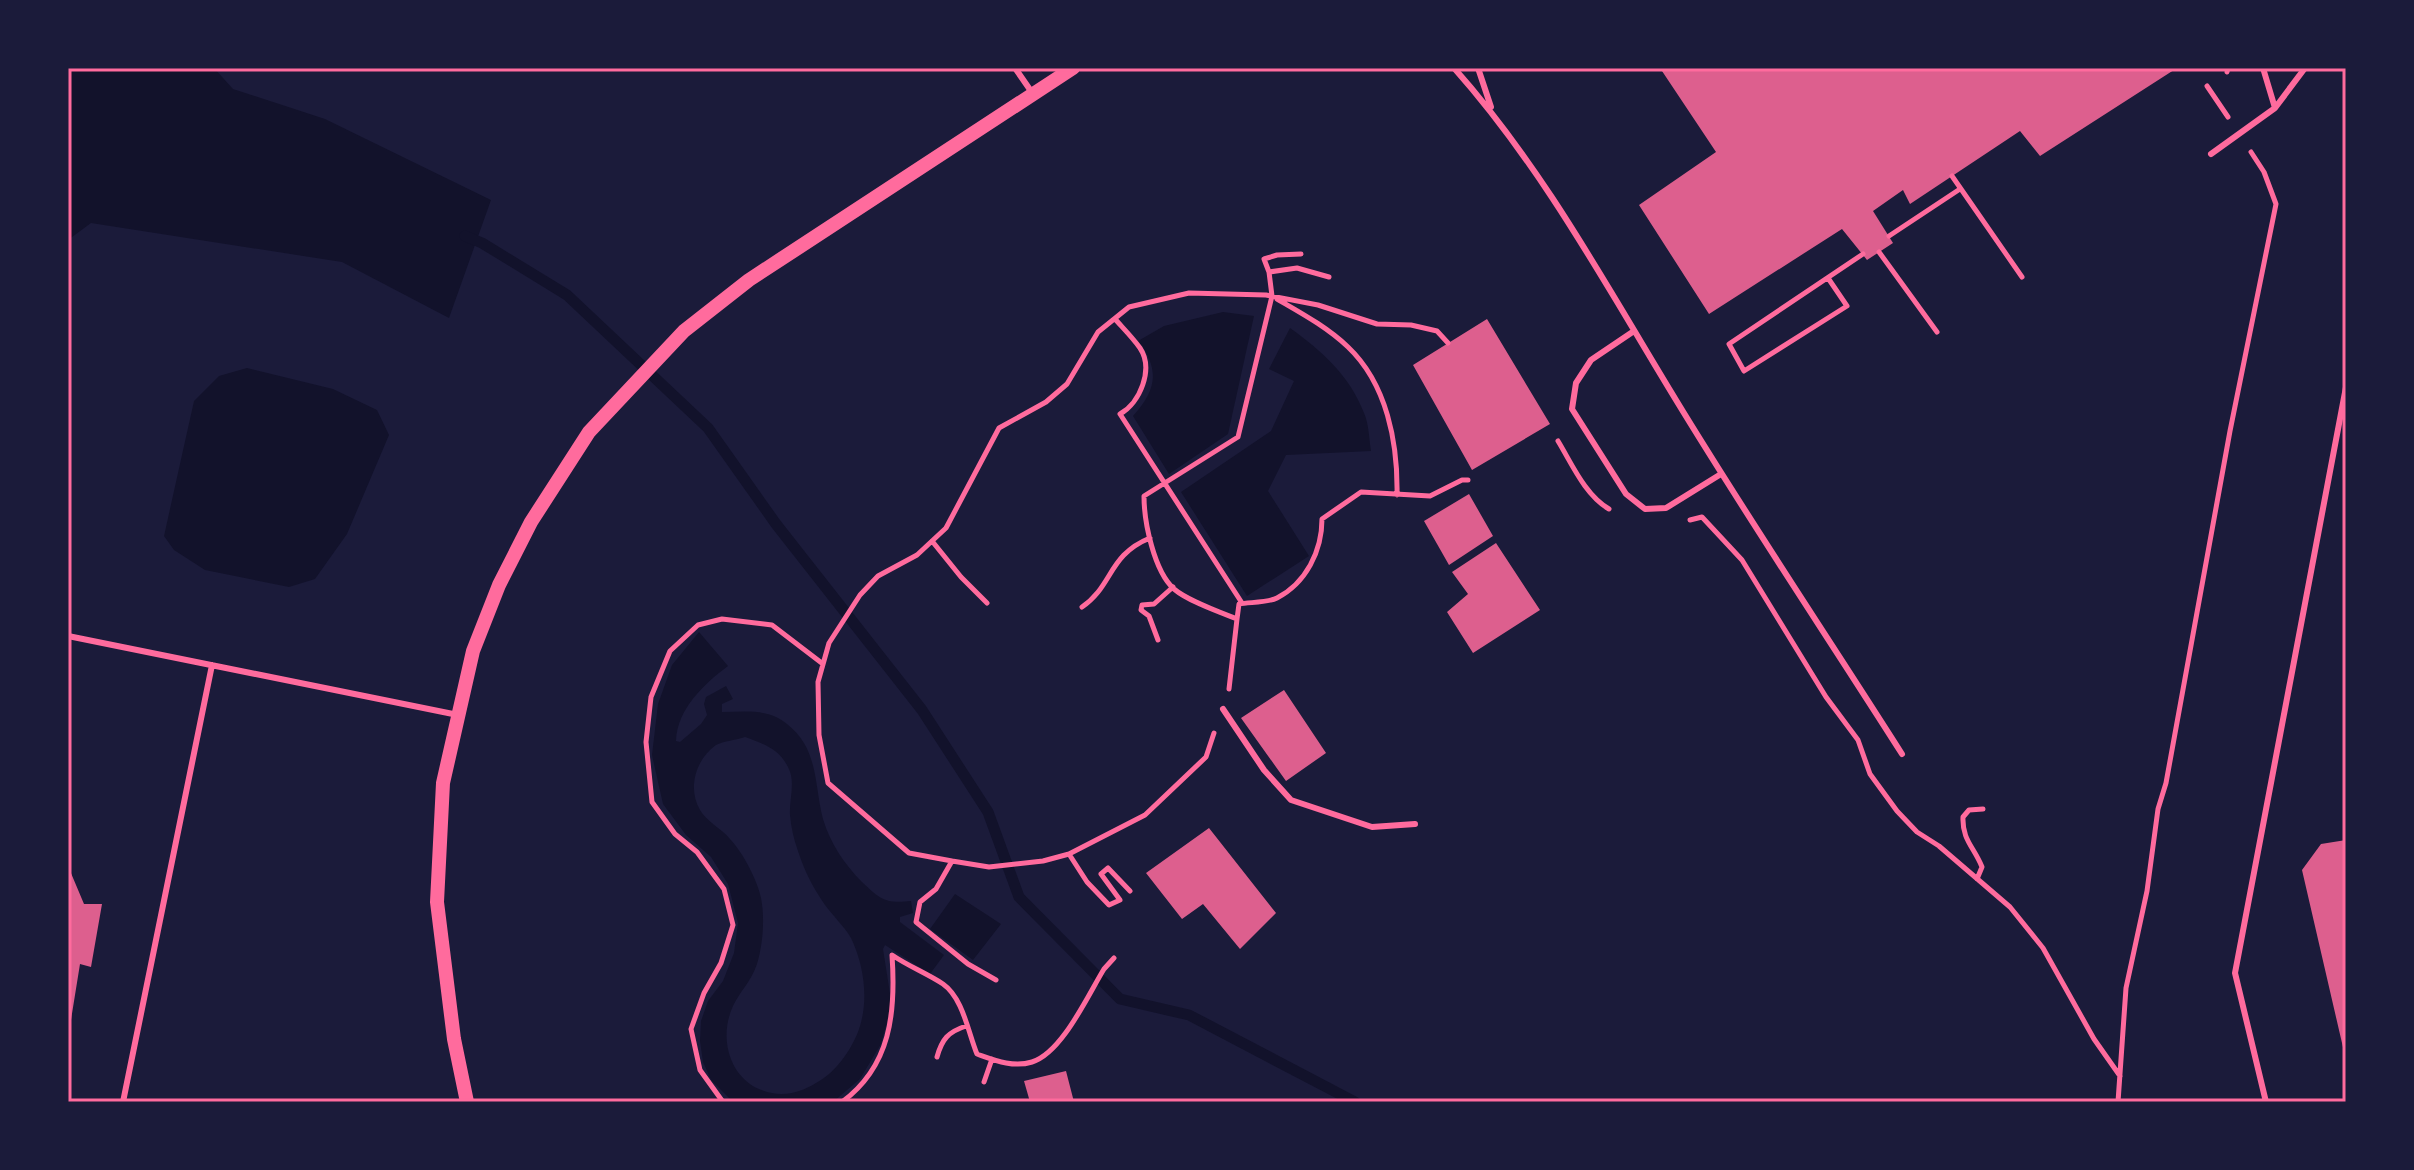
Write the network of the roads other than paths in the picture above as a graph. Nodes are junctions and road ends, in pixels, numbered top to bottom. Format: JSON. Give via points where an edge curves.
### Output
{"nodes":[{"id":1,"x":1015,"y":68,"type":"edge"},
{"id":2,"x":1073,"y":68,"type":"edge"},
{"id":3,"x":1454,"y":68,"type":"edge"},
{"id":4,"x":1478,"y":68,"type":"edge"},
{"id":5,"x":2263,"y":68,"type":"edge"},
{"id":6,"x":2305,"y":68,"type":"edge"},
{"id":7,"x":1033,"y":94,"type":"junction"},
{"id":8,"x":2275,"y":108,"type":"junction"},
{"id":9,"x":1492,"y":110,"type":"junction"},
{"id":10,"x":2211,"y":154,"type":"dead end"},
{"id":11,"x":1634,"y":331,"type":"junction"},
{"id":12,"x":2346,"y":387,"type":"edge"},
{"id":13,"x":1721,"y":474,"type":"junction"},
{"id":14,"x":68,"y":636,"type":"edge"},
{"id":15,"x":212,"y":665,"type":"junction"},
{"id":16,"x":1223,"y":709,"type":"road end"},
{"id":17,"x":458,"y":715,"type":"junction"},
{"id":18,"x":1902,"y":754,"type":"dead end"},
{"id":19,"x":1415,"y":824,"type":"dead end"},
{"id":20,"x":123,"y":1102,"type":"edge"},
{"id":21,"x":467,"y":1102,"type":"edge"},
{"id":22,"x":2266,"y":1102,"type":"edge"}],
"edges":[{"from":1,"to":7,"type":"lane"},
{"from":2,"to":7,"type":"street"},
{"from":3,"to":9,"type":"lane"},
{"from":4,"to":9,"type":"lane"},
{"from":5,"to":8,"type":"lane"},
{"from":6,"to":8,"type":"lane"},
{"from":7,"to":17,"type":"street","via":[[749,280],[671,343],[630,387],[589,432],[531,522],[473,651]]},
{"from":8,"to":10,"type":"lane"},
{"from":9,"to":11,"type":"lane","via":[[1535,168]]},
{"from":11,"to":13,"type":"lane"},
{"from":11,"to":13,"type":"lane","via":[[1591,360],[1576,383],[1572,409],[1626,494],[1645,509],[1666,508]]},
{"from":12,"to":22,"type":"lane","via":[[2235,973]]},
{"from":13,"to":18,"type":"lane"},
{"from":14,"to":15,"type":"lane"},
{"from":15,"to":17,"type":"lane"},
{"from":15,"to":20,"type":"lane"},
{"from":16,"to":19,"type":"lane","via":[[1291,800],[1372,827]]},
{"from":17,"to":21,"type":"street","via":[[443,783],[437,902]]}]}
